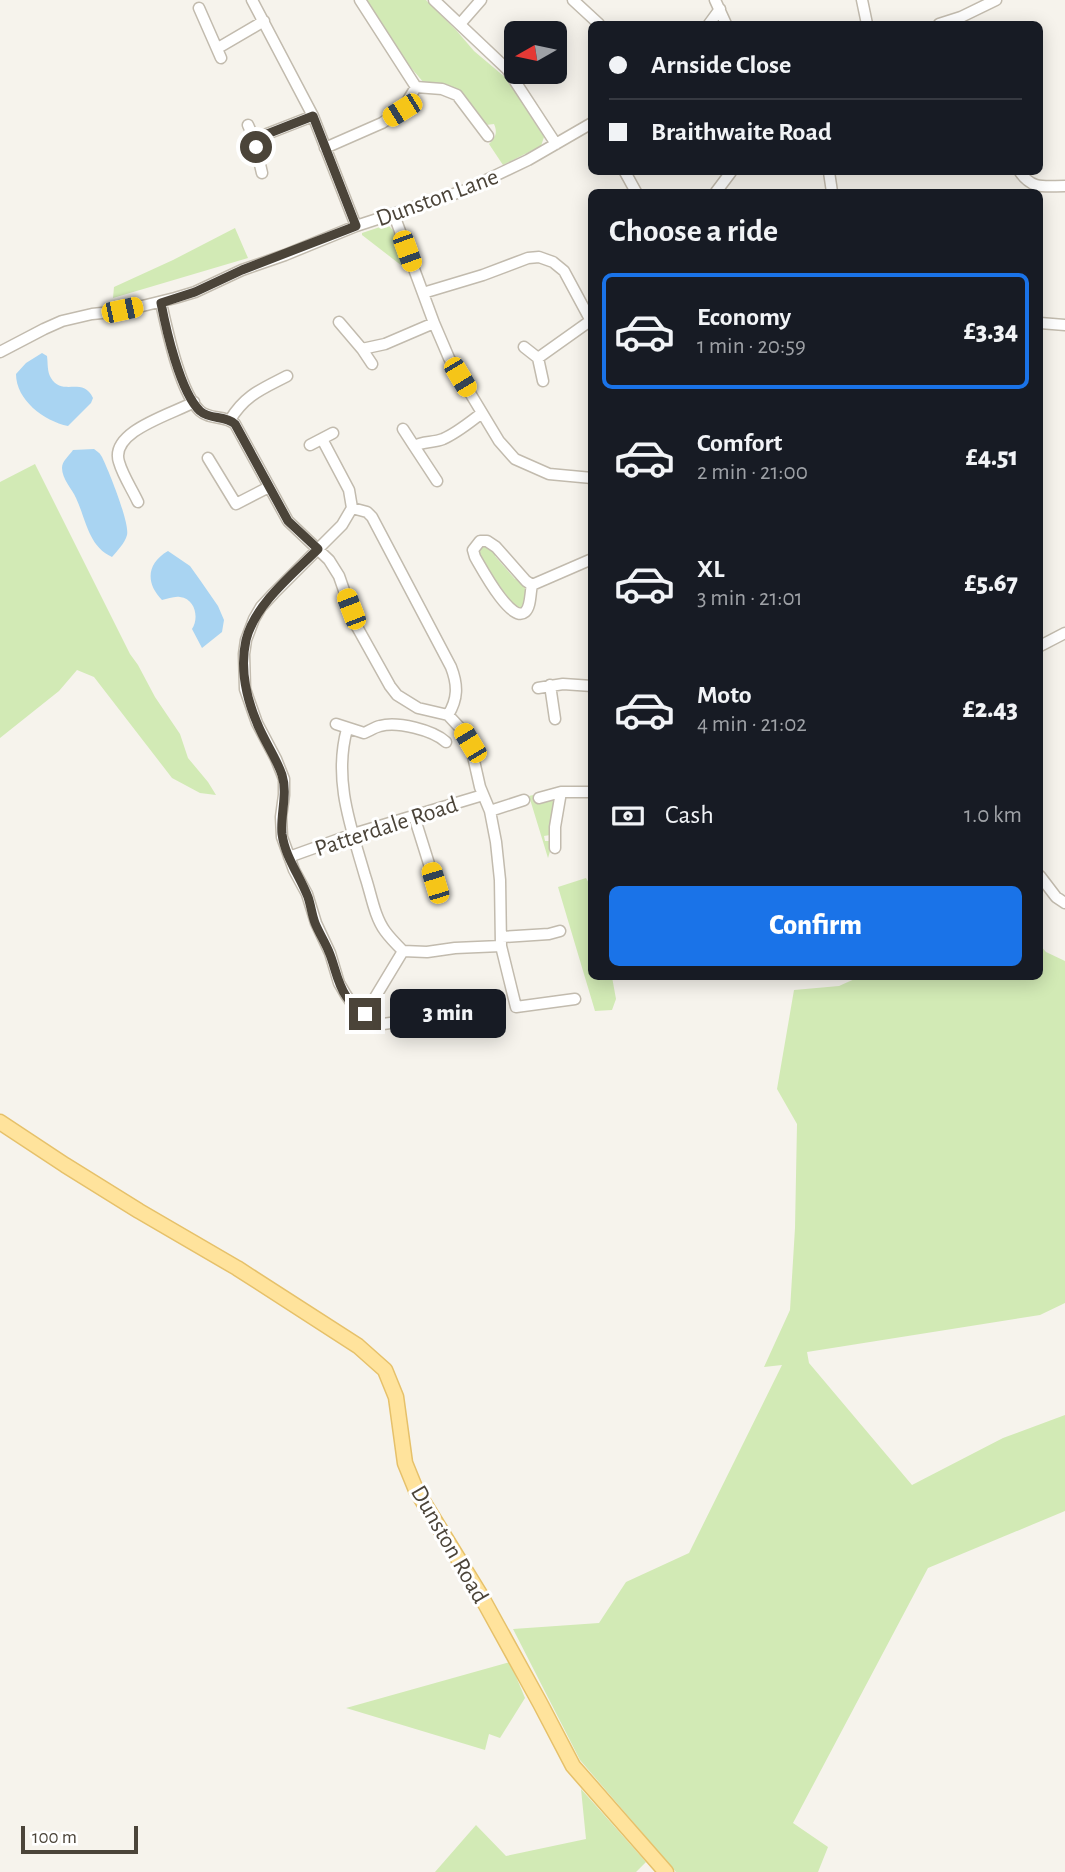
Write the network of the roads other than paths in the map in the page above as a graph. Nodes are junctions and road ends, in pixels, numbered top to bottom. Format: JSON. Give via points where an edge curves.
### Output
{"nodes":[{"id":1,"x":252,"y":0,"type":"edge"},
{"id":2,"x":360,"y":0,"type":"edge"},
{"id":3,"x":434,"y":0,"type":"edge"},
{"id":4,"x":481,"y":0,"type":"edge"},
{"id":5,"x":862,"y":0,"type":"edge"},
{"id":6,"x":996,"y":0,"type":"edge"},
{"id":7,"x":577,"y":4,"type":"edge"},
{"id":8,"x":718,"y":5,"type":"edge"},
{"id":9,"x":199,"y":8,"type":"dead end"},
{"id":10,"x":264,"y":21,"type":"junction"},
{"id":11,"x":596,"y":21,"type":"edge"},
{"id":12,"x":710,"y":21,"type":"edge"},
{"id":13,"x":866,"y":21,"type":"edge"},
{"id":14,"x":948,"y":21,"type":"edge"},
{"id":15,"x":460,"y":24,"type":"junction"},
{"id":16,"x":416,"y":87,"type":"junction"},
{"id":17,"x":313,"y":116,"type":"junction"},
{"id":18,"x":248,"y":125,"type":"dead end"},
{"id":19,"x":588,"y":125,"type":"edge"},
{"id":20,"x":488,"y":136,"type":"dead end"},
{"id":21,"x":254,"y":139,"type":"junction"},
{"id":22,"x":556,"y":144,"type":"junction"},
{"id":23,"x":325,"y":148,"type":"junction"},
{"id":24,"x":262,"y":173,"type":"dead end"},
{"id":25,"x":1022,"y":175,"type":"edge"},
{"id":26,"x":1065,"y":186,"type":"edge"},
{"id":27,"x":1033,"y":189,"type":"edge"},
{"id":28,"x":394,"y":215,"type":"junction"},
{"id":29,"x":356,"y":226,"type":"junction"},
{"id":30,"x":423,"y":293,"type":"junction"},
{"id":31,"x":161,"y":303,"type":"junction"},
{"id":32,"x":588,"y":316,"type":"edge"},
{"id":33,"x":339,"y":322,"type":"dead end"},
{"id":34,"x":434,"y":323,"type":"junction"},
{"id":35,"x":1043,"y":323,"type":"edge"},
{"id":36,"x":588,"y":324,"type":"edge"},
{"id":37,"x":1065,"y":325,"type":"edge"},
{"id":38,"x":524,"y":347,"type":"dead end"},
{"id":39,"x":362,"y":349,"type":"junction"},
{"id":40,"x":0,"y":352,"type":"edge"},
{"id":41,"x":538,"y":358,"type":"junction"},
{"id":42,"x":372,"y":364,"type":"dead end"},
{"id":43,"x":287,"y":376,"type":"dead end"},
{"id":44,"x":543,"y":381,"type":"dead end"},
{"id":45,"x":194,"y":402,"type":"junction"},
{"id":46,"x":482,"y":413,"type":"junction"},
{"id":47,"x":230,"y":420,"type":"junction"},
{"id":48,"x":403,"y":429,"type":"dead end"},
{"id":49,"x":333,"y":433,"type":"dead end"},
{"id":50,"x":322,"y":439,"type":"junction"},
{"id":51,"x":310,"y":445,"type":"dead end"},
{"id":52,"x":415,"y":446,"type":"junction"},
{"id":53,"x":208,"y":458,"type":"dead end"},
{"id":54,"x":588,"y":478,"type":"edge"},
{"id":55,"x":437,"y":481,"type":"dead end"},
{"id":56,"x":269,"y":487,"type":"junction"},
{"id":57,"x":138,"y":493,"type":"dead end"},
{"id":58,"x":352,"y":508,"type":"junction"},
{"id":59,"x":318,"y":549,"type":"junction"},
{"id":60,"x":588,"y":561,"type":"edge"},
{"id":61,"x":532,"y":585,"type":"junction"},
{"id":62,"x":1065,"y":633,"type":"edge"},
{"id":63,"x":1043,"y":644,"type":"edge"},
{"id":64,"x":550,"y":685,"type":"junction"},
{"id":65,"x":588,"y":686,"type":"edge"},
{"id":66,"x":538,"y":688,"type":"dead end"},
{"id":67,"x":448,"y":715,"type":"junction"},
{"id":68,"x":555,"y":719,"type":"dead end"},
{"id":69,"x":446,"y":742,"type":"dead end"},
{"id":70,"x":561,"y":792,"type":"junction"},
{"id":71,"x":588,"y":792,"type":"edge"},
{"id":72,"x":483,"y":795,"type":"junction"},
{"id":73,"x":538,"y":798,"type":"dead end"},
{"id":74,"x":524,"y":800,"type":"dead end"},
{"id":75,"x":490,"y":811,"type":"junction"},
{"id":76,"x":415,"y":816,"type":"junction"},
{"id":77,"x":353,"y":834,"type":"junction"},
{"id":78,"x":555,"y":848,"type":"dead end"},
{"id":79,"x":289,"y":857,"type":"junction"},
{"id":80,"x":1043,"y":880,"type":"edge"},
{"id":81,"x":435,"y":883,"type":"dead end"},
{"id":82,"x":1065,"y":904,"type":"edge"},
{"id":83,"x":560,"y":931,"type":"dead end"},
{"id":84,"x":501,"y":941,"type":"junction"},
{"id":85,"x":403,"y":951,"type":"junction"},
{"id":86,"x":575,"y":999,"type":"dead end"},
{"id":87,"x":468,"y":1007,"type":"dead end"},
{"id":88,"x":365,"y":1014,"type":"junction"},
{"id":89,"x":0,"y":1122,"type":"edge"},
{"id":90,"x":666,"y":1872,"type":"edge"}],
"edges":[{"from":1,"to":10,"type":"street"},
{"from":2,"to":16,"type":"street"},
{"from":3,"to":15,"type":"street"},
{"from":4,"to":15,"type":"street"},
{"from":5,"to":13,"type":"street"},
{"from":6,"to":14,"type":"street"},
{"from":7,"to":11,"type":"street"},
{"from":8,"to":12,"type":"street"},
{"from":9,"to":10,"type":"street","via":[[219,53]]},
{"from":10,"to":17,"type":"street"},
{"from":15,"to":22,"type":"street","via":[[507,69]]},
{"from":16,"to":20,"type":"street","via":[[457,95]]},
{"from":16,"to":23,"type":"street","via":[[402,110]]},
{"from":17,"to":21,"type":"street"},
{"from":17,"to":23,"type":"street"},
{"from":18,"to":21,"type":"street"},
{"from":19,"to":22,"type":"street","name":"Dunston Lane"},
{"from":21,"to":24,"type":"street"},
{"from":22,"to":28,"type":"street","name":"Dunston Lane","via":[[463,191]]},
{"from":23,"to":29,"type":"street"},
{"from":25,"to":27,"type":"street"},
{"from":26,"to":27,"type":"street"},
{"from":28,"to":29,"type":"street","name":"Dunston Lane"},
{"from":28,"to":30,"type":"street"},
{"from":29,"to":31,"type":"street","name":"Dunston Lane"},
{"from":30,"to":32,"type":"street","via":[[539,257],[564,271]]},
{"from":30,"to":34,"type":"street"},
{"from":31,"to":40,"type":"street","name":"Dunston Lane","via":[[62,321]]},
{"from":31,"to":45,"type":"street","via":[[178,368]]},
{"from":33,"to":39,"type":"street"},
{"from":34,"to":39,"type":"street"},
{"from":34,"to":46,"type":"street"},
{"from":35,"to":37,"type":"street"},
{"from":36,"to":41,"type":"street"},
{"from":38,"to":41,"type":"street"},
{"from":39,"to":42,"type":"street"},
{"from":41,"to":44,"type":"street"},
{"from":43,"to":47,"type":"street","via":[[274,377],[244,401]]},
{"from":45,"to":47,"type":"street","via":[[204,414]]},
{"from":45,"to":57,"type":"street","via":[[123,440],[118,462]]},
{"from":46,"to":52,"type":"street","via":[[447,437]]},
{"from":46,"to":54,"type":"street","via":[[515,459],[549,474]]},
{"from":47,"to":56,"type":"street"},
{"from":48,"to":52,"type":"street"},
{"from":49,"to":50,"type":"street"},
{"from":50,"to":51,"type":"street"},
{"from":50,"to":58,"type":"street","via":[[349,490]]},
{"from":52,"to":55,"type":"street"},
{"from":53,"to":56,"type":"street","via":[[236,504]]},
{"from":56,"to":59,"type":"street","via":[[288,521]]},
{"from":58,"to":59,"type":"street"},
{"from":58,"to":67,"type":"street","via":[[372,517],[451,667],[456,697]]},
{"from":59,"to":67,"type":"street","via":[[339,576],[356,625],[397,695],[418,708]]},
{"from":59,"to":79,"type":"street","via":[[261,607],[244,654],[245,689],[284,779],[282,837]]},
{"from":60,"to":61,"type":"street"},
{"from":61,"to":61,"type":"street","via":[[496,547],[487,541],[476,545],[475,557],[515,613],[527,610]]},
{"from":62,"to":63,"type":"street"},
{"from":64,"to":65,"type":"street"},
{"from":64,"to":66,"type":"street"},
{"from":64,"to":68,"type":"street"},
{"from":67,"to":72,"type":"street","via":[[470,743]]},
{"from":69,"to":77,"type":"street","via":[[407,727],[381,725],[364,733],[342,727],[342,783]]},
{"from":70,"to":71,"type":"street"},
{"from":70,"to":73,"type":"street"},
{"from":70,"to":78,"type":"street"},
{"from":72,"to":75,"type":"street"},
{"from":72,"to":76,"type":"street","name":"Patterdale Road"},
{"from":74,"to":75,"type":"street"},
{"from":75,"to":84,"type":"street","via":[[500,880]]},
{"from":76,"to":77,"type":"street","name":"Patterdale Road"},
{"from":76,"to":81,"type":"street"},
{"from":77,"to":79,"type":"street","name":"Patterdale Road"},
{"from":77,"to":85,"type":"street","via":[[380,921]]},
{"from":79,"to":88,"type":"street","via":[[339,983]]},
{"from":80,"to":82,"type":"street"},
{"from":83,"to":84,"type":"street"},
{"from":84,"to":85,"type":"street","via":[[428,952]]},
{"from":84,"to":86,"type":"street","via":[[516,1007]]},
{"from":85,"to":88,"type":"street"},
{"from":87,"to":88,"type":"street","via":[[383,1024]]},
{"from":89,"to":90,"type":"main road","name":"Dunston Road","via":[[281,1296],[358,1346],[385,1370],[396,1397],[405,1463],[416,1490],[481,1596],[573,1766]]}]}
